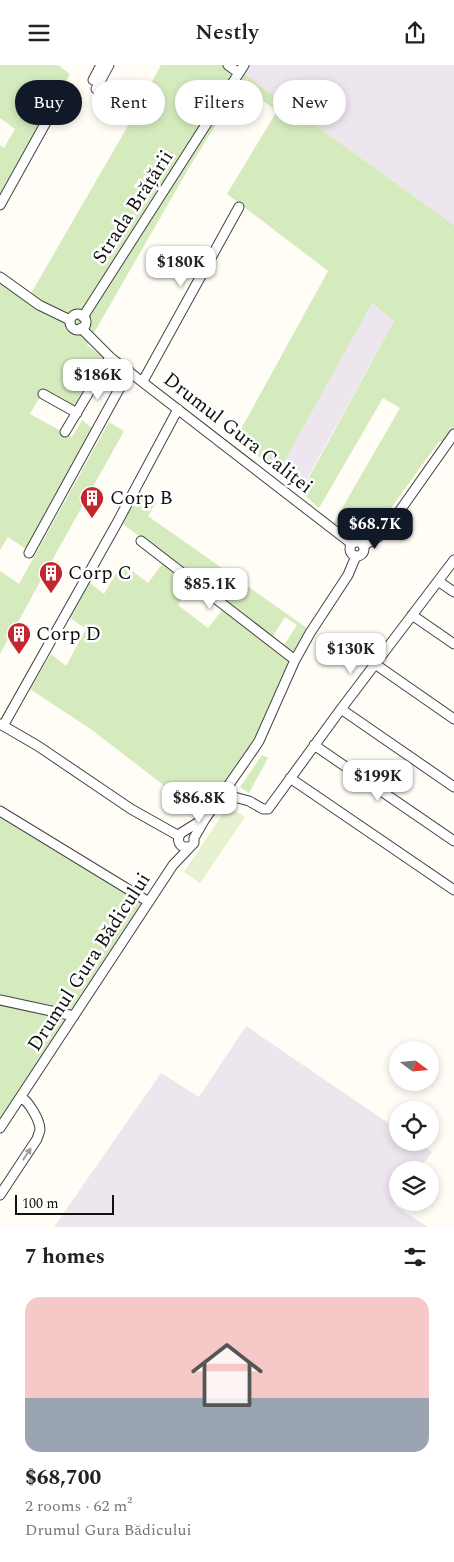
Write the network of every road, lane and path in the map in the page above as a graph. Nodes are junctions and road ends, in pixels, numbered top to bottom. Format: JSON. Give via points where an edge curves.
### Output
{"nodes":[{"id":1,"x":101,"y":65,"type":"edge"},
{"id":2,"x":109,"y":65,"type":"edge"},
{"id":3,"x":228,"y":65,"type":"edge"},
{"id":4,"x":244,"y":65,"type":"edge"},
{"id":5,"x":239,"y":73,"type":"junction"},
{"id":6,"x":44,"y":125,"type":"edge"},
{"id":7,"x":0,"y":205,"type":"edge"},
{"id":8,"x":239,"y":207,"type":"dead end"},
{"id":9,"x":0,"y":277,"type":"edge"},
{"id":10,"x":83,"y":317,"type":"junction"},
{"id":11,"x":70,"y":320,"type":"junction"},
{"id":12,"x":81,"y":328,"type":"junction"},
{"id":13,"x":110,"y":357,"type":"junction"},
{"id":14,"x":129,"y":371,"type":"junction"},
{"id":15,"x":143,"y":381,"type":"junction"},
{"id":16,"x":43,"y":394,"type":"dead end"},
{"id":17,"x":178,"y":409,"type":"junction"},
{"id":18,"x":77,"y":413,"type":"junction"},
{"id":19,"x":65,"y":432,"type":"dead end"},
{"id":20,"x":454,"y":434,"type":"edge"},
{"id":21,"x":140,"y":541,"type":"dead end"},
{"id":22,"x":352,"y":544,"type":"junction"},
{"id":23,"x":363,"y":546,"type":"junction"},
{"id":24,"x":29,"y":553,"type":"dead end"},
{"id":25,"x":356,"y":556,"type":"junction"},
{"id":26,"x":454,"y":560,"type":"edge"},
{"id":27,"x":438,"y":581,"type":"junction"},
{"id":28,"x":454,"y":592,"type":"edge"},
{"id":29,"x":412,"y":615,"type":"junction"},
{"id":30,"x":454,"y":644,"type":"edge"},
{"id":31,"x":295,"y":660,"type":"junction"},
{"id":32,"x":375,"y":664,"type":"junction"},
{"id":33,"x":341,"y":709,"type":"junction"},
{"id":34,"x":454,"y":719,"type":"edge"},
{"id":35,"x":1,"y":725,"type":"edge"},
{"id":36,"x":314,"y":745,"type":"junction"},
{"id":37,"x":290,"y":778,"type":"junction"},
{"id":38,"x":454,"y":787,"type":"edge"},
{"id":39,"x":222,"y":794,"type":"junction"},
{"id":40,"x":0,"y":811,"type":"edge"},
{"id":41,"x":205,"y":819,"type":"junction"},
{"id":42,"x":181,"y":837,"type":"junction"},
{"id":43,"x":194,"y":838,"type":"junction"},
{"id":44,"x":454,"y":841,"type":"edge"},
{"id":45,"x":188,"y":847,"type":"junction"},
{"id":46,"x":173,"y":865,"type":"junction"},
{"id":47,"x":454,"y":890,"type":"edge"},
{"id":48,"x":148,"y":902,"type":"junction"},
{"id":49,"x":0,"y":1000,"type":"edge"},
{"id":50,"x":74,"y":1016,"type":"junction"},
{"id":51,"x":21,"y":1097,"type":"junction"},
{"id":52,"x":0,"y":1128,"type":"edge"},
{"id":53,"x":0,"y":1195,"type":"edge"}],
"edges":[{"from":1,"to":2,"type":"street","via":[[94,85]]},
{"from":3,"to":5,"type":"street"},
{"from":4,"to":5,"type":"street","name":"Strada Brățării"},
{"from":5,"to":10,"type":"street","name":"Strada Brățării"},
{"from":6,"to":7,"type":"street"},
{"from":8,"to":15,"type":"street"},
{"from":9,"to":11,"type":"street","via":[[39,305]]},
{"from":10,"to":11,"type":"street","via":[[75,315]]},
{"from":10,"to":12,"type":"street","via":[[85,324]]},
{"from":11,"to":12,"type":"street","via":[[73,327]]},
{"from":12,"to":13,"type":"street","name":"Drumul Gura Caliței"},
{"from":13,"to":14,"type":"street","name":"Drumul Gura Caliței"},
{"from":13,"to":18,"type":"street"},
{"from":14,"to":15,"type":"street","name":"Drumul Gura Caliței"},
{"from":14,"to":24,"type":"street"},
{"from":15,"to":17,"type":"street","name":"Drumul Gura Caliței"},
{"from":16,"to":18,"type":"street"},
{"from":17,"to":22,"type":"street","name":"Drumul Gura Caliței"},
{"from":17,"to":35,"type":"street"},
{"from":18,"to":19,"type":"street"},
{"from":20,"to":23,"type":"street","via":[[389,526]]},
{"from":21,"to":31,"type":"street"},
{"from":22,"to":23,"type":"street","via":[[358,542]]},
{"from":22,"to":25,"type":"street","via":[[350,550]]},
{"from":23,"to":25,"type":"street","via":[[362,553]]},
{"from":25,"to":31,"type":"street","via":[[348,575]]},
{"from":26,"to":27,"type":"street"},
{"from":27,"to":28,"type":"street"},
{"from":27,"to":29,"type":"street"},
{"from":29,"to":30,"type":"street"},
{"from":29,"to":32,"type":"street"},
{"from":31,"to":39,"type":"street","via":[[259,741]]},
{"from":32,"to":33,"type":"street"},
{"from":32,"to":34,"type":"street"},
{"from":33,"to":36,"type":"street"},
{"from":33,"to":38,"type":"street"},
{"from":35,"to":42,"type":"street","via":[[131,809]]},
{"from":36,"to":37,"type":"street"},
{"from":36,"to":44,"type":"street"},
{"from":37,"to":39,"type":"street","via":[[266,810],[249,801]]},
{"from":37,"to":47,"type":"street"},
{"from":39,"to":41,"type":"street"},
{"from":40,"to":48,"type":"street"},
{"from":41,"to":42,"type":"street"},
{"from":41,"to":43,"type":"street"},
{"from":42,"to":43,"type":"street","via":[[191,833]]},
{"from":42,"to":45,"type":"street","via":[[182,846]]},
{"from":42,"to":46,"type":"street"},
{"from":43,"to":45,"type":"street","via":[[194,843]]},
{"from":45,"to":46,"type":"street","name":"Drumul Gura Bădicului"},
{"from":46,"to":48,"type":"street","name":"Drumul Gura Bădicului"},
{"from":48,"to":50,"type":"street","name":"Drumul Gura Bădicului"},
{"from":49,"to":50,"type":"street"},
{"from":50,"to":51,"type":"street","name":"Drumul Gura Bădicului"},
{"from":51,"to":52,"type":"street","name":"Drumul Gura Bădicului"},
{"from":53,"to":51,"type":"street","one_way":true,"via":[[40,1131],[38,1121]]}]}
